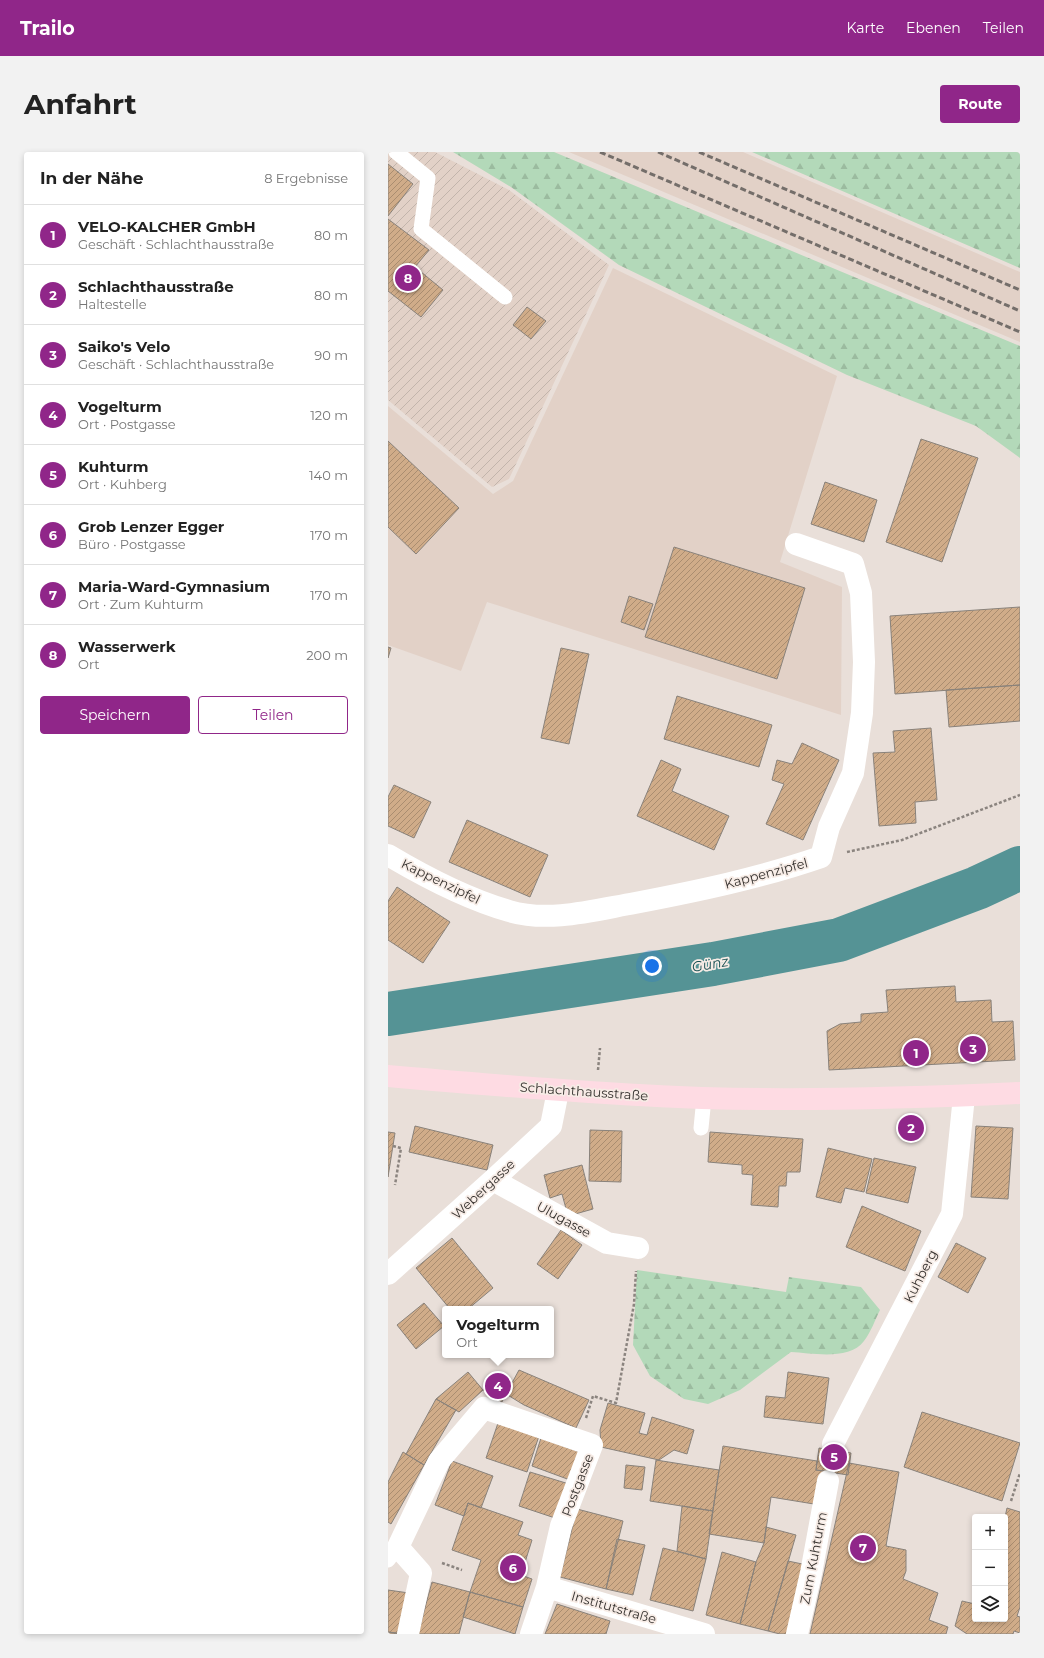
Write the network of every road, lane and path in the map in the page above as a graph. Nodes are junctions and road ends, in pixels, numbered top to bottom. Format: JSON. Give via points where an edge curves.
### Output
{"nodes":[{"id":1,"x":396,"y":152,"type":"edge"},
{"id":2,"x":505,"y":297,"type":"dead end"},
{"id":3,"x":796,"y":544,"type":"dead end"},
{"id":4,"x":1020,"y":795,"type":"edge"},
{"id":5,"x":388,"y":855,"type":"edge"},
{"id":6,"x":821,"y":857,"type":"junction"},
{"id":7,"x":600,"y":1048,"type":"dead end"},
{"id":8,"x":599,"y":1059,"type":"dead end"},
{"id":9,"x":388,"y":1076,"type":"edge"},
{"id":10,"x":558,"y":1091,"type":"junction"},
{"id":11,"x":1020,"y":1093,"type":"edge"},
{"id":12,"x":964,"y":1096,"type":"junction"},
{"id":13,"x":704,"y":1098,"type":"junction"},
{"id":14,"x":701,"y":1128,"type":"dead end"},
{"id":15,"x":392,"y":1146,"type":"dead end"},
{"id":16,"x":494,"y":1180,"type":"junction"},
{"id":17,"x":395,"y":1185,"type":"dead end"},
{"id":18,"x":638,"y":1248,"type":"joint"},
{"id":19,"x":388,"y":1276,"type":"edge"},
{"id":20,"x":578,"y":1440,"type":"junction"},
{"id":21,"x":833,"y":1444,"type":"dead end"},
{"id":22,"x":1020,"y":1473,"type":"edge"},
{"id":23,"x":828,"y":1481,"type":"dead end"},
{"id":24,"x":1011,"y":1501,"type":"dead end"},
{"id":25,"x":393,"y":1553,"type":"edge"},
{"id":26,"x":547,"y":1587,"type":"junction"},
{"id":27,"x":408,"y":1634,"type":"edge"},
{"id":28,"x":531,"y":1634,"type":"edge"},
{"id":29,"x":704,"y":1634,"type":"edge"},
{"id":30,"x":797,"y":1634,"type":"edge"}],
"edges":[{"from":1,"to":2,"type":"lane","via":[[428,178],[421,229]]},
{"from":3,"to":6,"type":"street","name":"Kappenzipfel","via":[[854,564],[860,593],[864,662],[862,713],[853,773],[829,827]]},
{"from":4,"to":6,"type":"path","via":[[902,840]]},
{"from":5,"to":6,"type":"street","name":"Kappenzipfel","via":[[454,890],[510,912],[548,916],[702,890],[778,872]]},
{"from":7,"to":8,"type":"path"},
{"from":9,"to":10,"type":"main road","name":"Schlachthausstraße"},
{"from":10,"to":13,"type":"main road","name":"Schlachthausstraße"},
{"from":10,"to":16,"type":"street","name":"Webergasse","via":[[551,1126]]},
{"from":11,"to":12,"type":"main road","name":"Schlachthausstraße"},
{"from":12,"to":13,"type":"main road","name":"Schlachthausstraße","via":[[840,1099]]},
{"from":12,"to":21,"type":"street","name":"Kuhberg","via":[[952,1214]]},
{"from":13,"to":14,"type":"lane"},
{"from":15,"to":17,"type":"path","via":[[401,1148]]},
{"from":16,"to":18,"type":"street","name":"Ulugasse","via":[[607,1243]]},
{"from":16,"to":19,"type":"street","name":"Webergasse"},
{"from":18,"to":20,"type":"path","via":[[634,1304],[616,1403],[593,1396]]},
{"from":20,"to":25,"type":"street","name":"Postgasse","via":[[484,1408],[439,1461]]},
{"from":20,"to":26,"type":"street","name":"Postgasse","via":[[592,1445],[561,1526]]},
{"from":22,"to":24,"type":"path"},
{"from":23,"to":30,"type":"street","name":"Zum Kuhturm"},
{"from":25,"to":27,"type":"street","via":[[422,1574]]},
{"from":26,"to":28,"type":"street","name":"Postgasse"},
{"from":26,"to":29,"type":"street","name":"Institutstraße"}]}
